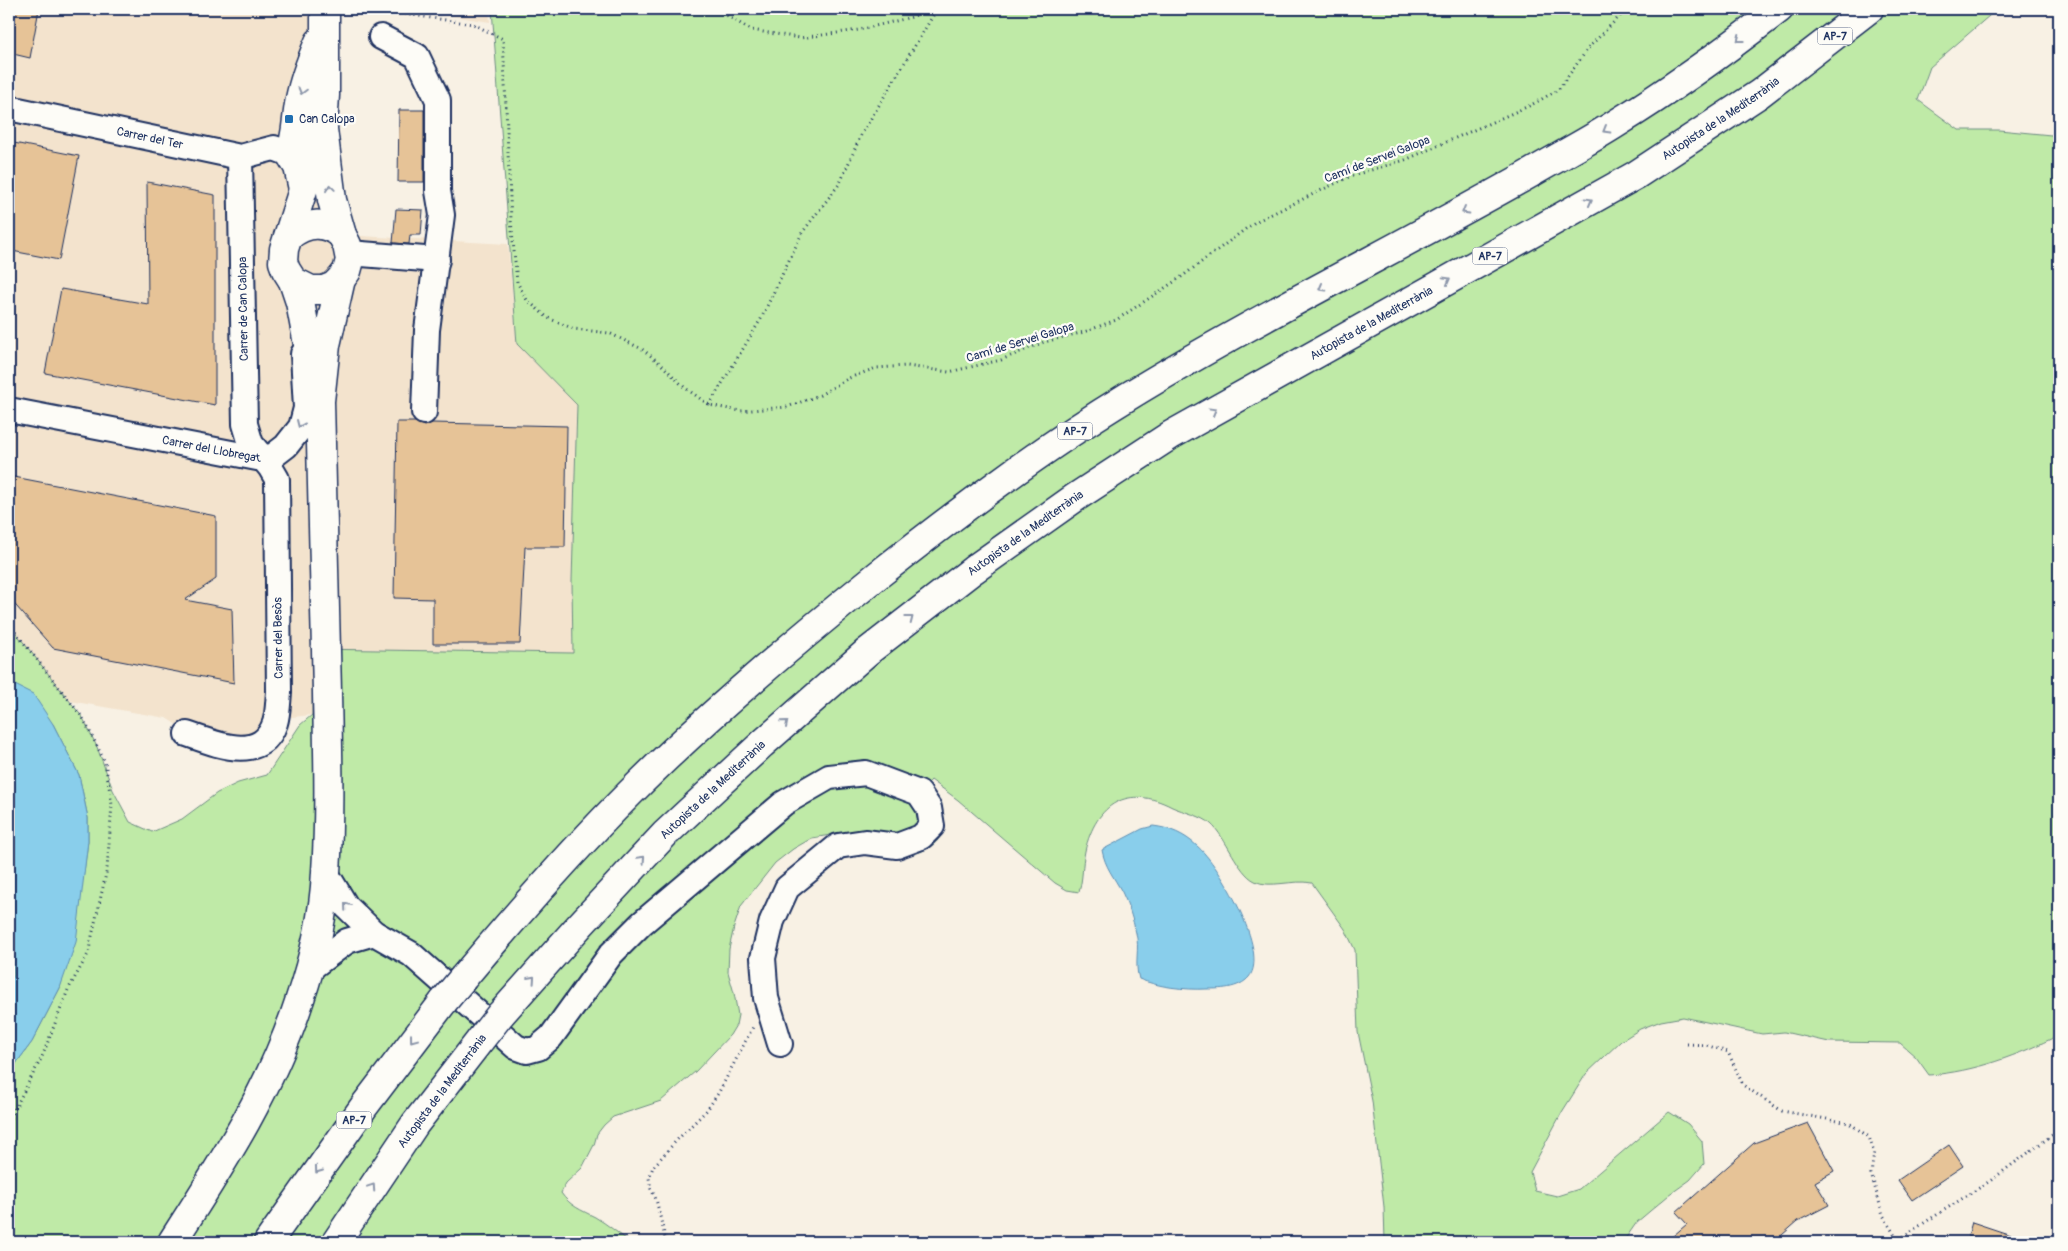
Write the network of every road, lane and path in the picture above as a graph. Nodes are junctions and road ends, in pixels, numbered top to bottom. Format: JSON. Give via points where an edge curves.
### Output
{"nodes":[{"id":1,"x":370,"y":9,"type":"edge"},
{"id":2,"x":720,"y":9,"type":"edge"},
{"id":3,"x":929,"y":9,"type":"edge"},
{"id":4,"x":937,"y":9,"type":"edge"},
{"id":5,"x":1630,"y":9,"type":"edge"},
{"id":6,"x":1779,"y":9,"type":"edge"},
{"id":7,"x":1869,"y":9,"type":"edge"},
{"id":8,"x":325,"y":19,"type":"edge"},
{"id":9,"x":381,"y":37,"type":"dead end"},
{"id":10,"x":9,"y":108,"type":"edge"},
{"id":11,"x":323,"y":129,"type":"junction"},
{"id":12,"x":290,"y":154,"type":"junction"},
{"id":13,"x":240,"y":158,"type":"junction"},
{"id":14,"x":303,"y":189,"type":"junction"},
{"id":15,"x":289,"y":236,"type":"junction"},
{"id":16,"x":346,"y":244,"type":"junction"},
{"id":17,"x":437,"y":260,"type":"junction"},
{"id":18,"x":341,"y":279,"type":"junction"},
{"id":19,"x":293,"y":281,"type":"junction"},
{"id":20,"x":305,"y":324,"type":"junction"},
{"id":21,"x":320,"y":401,"type":"junction"},
{"id":22,"x":710,"y":405,"type":"junction"},
{"id":23,"x":9,"y":410,"type":"edge"},
{"id":24,"x":424,"y":412,"type":"dead end"},
{"id":25,"x":261,"y":457,"type":"junction"},
{"id":26,"x":9,"y":624,"type":"edge"},
{"id":27,"x":187,"y":734,"type":"dead end"},
{"id":28,"x":326,"y":873,"type":"junction"},
{"id":29,"x":374,"y":933,"type":"junction"},
{"id":30,"x":308,"y":970,"type":"junction"},
{"id":31,"x":766,"y":998,"type":"junction"},
{"id":32,"x":780,"y":1044,"type":"dead end"},
{"id":33,"x":1687,"y":1044,"type":"dead end"},
{"id":34,"x":9,"y":1126,"type":"edge"},
{"id":35,"x":2059,"y":1130,"type":"edge"},
{"id":36,"x":1897,"y":1239,"type":"junction"},
{"id":37,"x":172,"y":1242,"type":"edge"},
{"id":38,"x":268,"y":1242,"type":"edge"},
{"id":39,"x":336,"y":1242,"type":"edge"},
{"id":40,"x":666,"y":1242,"type":"edge"},
{"id":41,"x":1894,"y":1242,"type":"edge"}],
"edges":[{"from":1,"to":22,"type":"path","name":"Camí de Servei Galopa","via":[[473,24],[502,39],[511,220],[517,282],[527,300],[548,318],[574,329],[608,334],[642,349],[684,387]]},
{"from":2,"to":3,"type":"path","via":[[751,30],[800,38],[859,30],[912,17]]},
{"from":4,"to":22,"type":"path","via":[[861,136],[840,183],[802,233],[761,319]]},
{"from":5,"to":22,"type":"path","name":"Camí de Servei Galopa","via":[[1590,46],[1558,90],[1405,160],[1351,176],[1255,222],[1180,278],[1116,320],[1044,342],[1001,360],[949,372],[907,366],[876,368],[849,378],[820,396],[787,407],[740,411]]},
{"from":6,"to":38,"type":"main road","number":"AP-7","one_way":true,"bridge":true,"via":[[1711,61],[1615,125],[1126,398],[1037,456],[934,531],[805,634],[630,794],[544,885],[420,1031]]},
{"from":39,"to":7,"type":"main road","name":"Autopista de la Mediterrània","number":"AP-7","one_way":true,"bridge":true,"via":[[415,1124],[500,1015],[581,924],[672,828],[867,652],[1076,496],[1171,435],[1636,175],[1760,94]]},
{"from":8,"to":11,"type":"main road"},
{"from":8,"to":12,"type":"main road","one_way":true,"via":[[300,100]]},
{"from":9,"to":17,"type":"street","via":[[417,56],[438,100],[438,191],[442,215]]},
{"from":10,"to":13,"type":"street","name":"Carrer del Ter"},
{"from":11,"to":14,"type":"main road"},
{"from":16,"to":11,"type":"main road","one_way":true,"via":[[332,200]]},
{"from":12,"to":13,"type":"street","name":"Carrer del Ter","via":[[274,148]]},
{"from":12,"to":14,"type":"main road","via":[[298,167]]},
{"from":13,"to":25,"type":"street","name":"Carrer de Can Calopa","via":[[244,424],[251,444]]},
{"from":14,"to":15,"type":"main road"},
{"from":15,"to":16,"type":"main road","via":[[304,226],[316,224],[332,228]]},
{"from":15,"to":19,"type":"main road","via":[[283,262]]},
{"from":16,"to":17,"type":"street"},
{"from":16,"to":18,"type":"main road","via":[[347,271]]},
{"from":17,"to":24,"type":"street","via":[[427,330]]},
{"from":18,"to":19,"type":"main road","via":[[334,286],[317,291]]},
{"from":18,"to":21,"type":"main road","via":[[326,345]]},
{"from":19,"to":20,"type":"main road"},
{"from":20,"to":21,"type":"main road"},
{"from":20,"to":25,"type":"street","name":"Carrer del Llobregat","one_way":true,"via":[[306,408],[300,427],[286,446],[273,456]]},
{"from":21,"to":28,"type":"main road","via":[[328,734]]},
{"from":23,"to":25,"type":"street","name":"Carrer del Llobregat"},
{"from":25,"to":27,"type":"street","name":"Carrer del Besòs","via":[[277,479],[279,692],[276,722],[268,738],[250,748],[230,748]]},
{"from":26,"to":34,"type":"path","via":[[83,718],[105,762],[112,805],[108,869],[88,954],[68,990],[42,1057]]},
{"from":29,"to":28,"type":"street","one_way":true,"via":[[346,906]]},
{"from":28,"to":30,"type":"main road","via":[[322,909]]},
{"from":29,"to":30,"type":"street","via":[[347,941]]},
{"from":29,"to":31,"type":"street","via":[[411,954],[516,1047],[527,1051],[538,1048],[552,1037],[611,954],[642,923],[784,803],[829,776],[866,773],[919,793],[929,808],[932,826],[921,837],[898,846],[865,842],[838,846],[787,888],[772,921],[762,958]]},
{"from":30,"to":37,"type":"main road","via":[[270,1077],[230,1151]]},
{"from":31,"to":32,"type":"street"},
{"from":31,"to":40,"type":"path","via":[[716,1096],[701,1118],[653,1167],[649,1178]]},
{"from":33,"to":36,"type":"path","via":[[1706,1045],[1728,1052],[1743,1085],[1782,1111],[1849,1123],[1869,1137],[1874,1153],[1871,1174],[1883,1215]]},
{"from":35,"to":36,"type":"path","via":[[1990,1181]]},
{"from":36,"to":41,"type":"path"}]}
